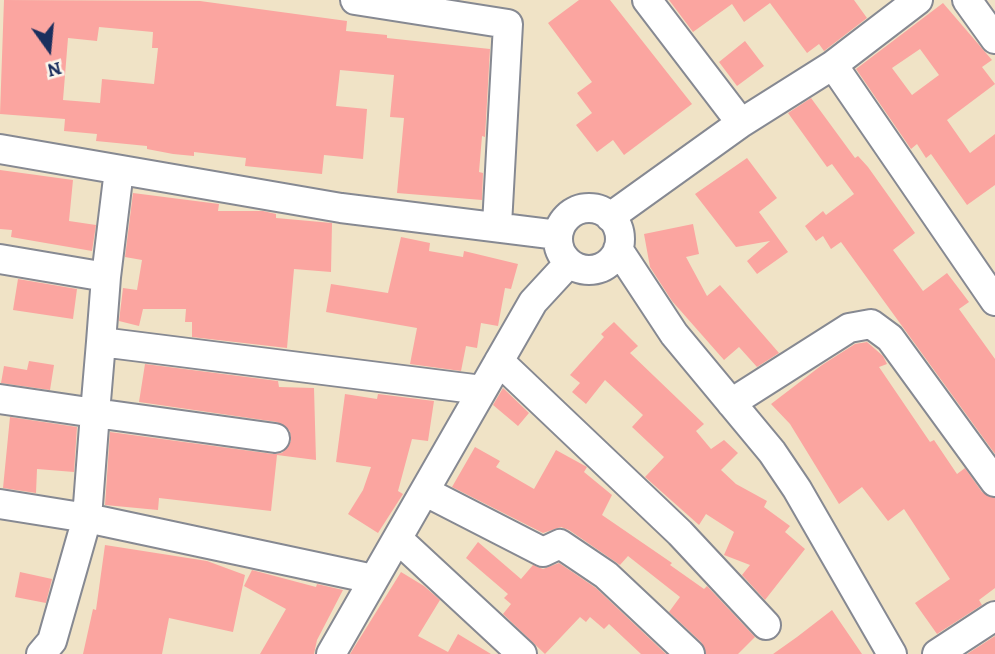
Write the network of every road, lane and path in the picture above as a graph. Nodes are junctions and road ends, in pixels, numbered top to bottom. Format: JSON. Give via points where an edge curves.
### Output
{"nodes":[{"id":1,"x":355,"y":0,"type":"edge"},
{"id":2,"x":647,"y":0,"type":"edge"},
{"id":3,"x":918,"y":0,"type":"edge"},
{"id":4,"x":967,"y":0,"type":"edge"},
{"id":5,"x":886,"y":10,"type":"edge"},
{"id":6,"x":509,"y":12,"type":"edge"},
{"id":7,"x":995,"y":38,"type":"edge"},
{"id":8,"x":833,"y":65,"type":"junction"},
{"id":9,"x":741,"y":123,"type":"junction"},
{"id":10,"x":0,"y":149,"type":"edge"},
{"id":11,"x":119,"y":170,"type":"junction"},
{"id":12,"x":610,"y":217,"type":"junction"},
{"id":13,"x":497,"y":225,"type":"junction"},
{"id":14,"x":558,"y":235,"type":"junction"},
{"id":15,"x":618,"y":249,"type":"junction"},
{"id":16,"x":0,"y":259,"type":"edge"},
{"id":17,"x":569,"y":263,"type":"junction"},
{"id":18,"x":106,"y":277,"type":"junction"},
{"id":19,"x":995,"y":301,"type":"edge"},
{"id":20,"x":101,"y":342,"type":"junction"},
{"id":21,"x":499,"y":361,"type":"junction"},
{"id":22,"x":482,"y":390,"type":"junction"},
{"id":23,"x":0,"y":399,"type":"edge"},
{"id":24,"x":731,"y":403,"type":"junction"},
{"id":25,"x":95,"y":413,"type":"junction"},
{"id":26,"x":275,"y":438,"type":"dead end"},
{"id":27,"x":995,"y":482,"type":"edge"},
{"id":28,"x":426,"y":492,"type":"junction"},
{"id":29,"x":0,"y":504,"type":"edge"},
{"id":30,"x":86,"y":518,"type":"junction"},
{"id":31,"x":399,"y":540,"type":"junction"},
{"id":32,"x":373,"y":579,"type":"junction"},
{"id":33,"x":995,"y":616,"type":"edge"},
{"id":34,"x":766,"y":625,"type":"dead end"},
{"id":35,"x":41,"y":654,"type":"edge"},
{"id":36,"x":331,"y":654,"type":"edge"},
{"id":37,"x":522,"y":654,"type":"edge"},
{"id":38,"x":690,"y":654,"type":"edge"},
{"id":39,"x":892,"y":654,"type":"edge"},
{"id":40,"x":937,"y":654,"type":"edge"}],
"edges":[{"from":1,"to":6,"type":"street"},
{"from":2,"to":9,"type":"street"},
{"from":3,"to":5,"type":"street"},
{"from":4,"to":7,"type":"street"},
{"from":5,"to":8,"type":"street"},
{"from":6,"to":13,"type":"street"},
{"from":8,"to":9,"type":"street"},
{"from":8,"to":19,"type":"street"},
{"from":9,"to":12,"type":"street"},
{"from":10,"to":11,"type":"street"},
{"from":11,"to":13,"type":"street","via":[[341,208]]},
{"from":11,"to":18,"type":"street"},
{"from":12,"to":14,"type":"street","via":[[589,208],[578,210],[561,225]]},
{"from":12,"to":15,"type":"street","via":[[619,233]]},
{"from":13,"to":14,"type":"street"},
{"from":14,"to":17,"type":"street","via":[[558,246]]},
{"from":15,"to":17,"type":"street","via":[[612,259],[591,270]]},
{"from":15,"to":24,"type":"street","via":[[674,334]]},
{"from":16,"to":18,"type":"street"},
{"from":17,"to":21,"type":"street","via":[[533,302]]},
{"from":18,"to":20,"type":"street"},
{"from":20,"to":22,"type":"street"},
{"from":20,"to":25,"type":"street"},
{"from":21,"to":22,"type":"street"},
{"from":21,"to":34,"type":"street","via":[[680,533]]},
{"from":22,"to":28,"type":"street"},
{"from":23,"to":25,"type":"street"},
{"from":24,"to":27,"type":"street","via":[[849,328],[871,324],[890,338]]},
{"from":24,"to":39,"type":"street","via":[[797,489]]},
{"from":25,"to":26,"type":"street"},
{"from":25,"to":30,"type":"street"},
{"from":28,"to":31,"type":"street"},
{"from":28,"to":38,"type":"street","via":[[543,552],[560,544],[606,575]]},
{"from":29,"to":30,"type":"street"},
{"from":30,"to":32,"type":"street"},
{"from":30,"to":35,"type":"street","via":[[52,641]]},
{"from":31,"to":32,"type":"street"},
{"from":31,"to":37,"type":"street"},
{"from":32,"to":36,"type":"street"},
{"from":33,"to":40,"type":"street"}]}
